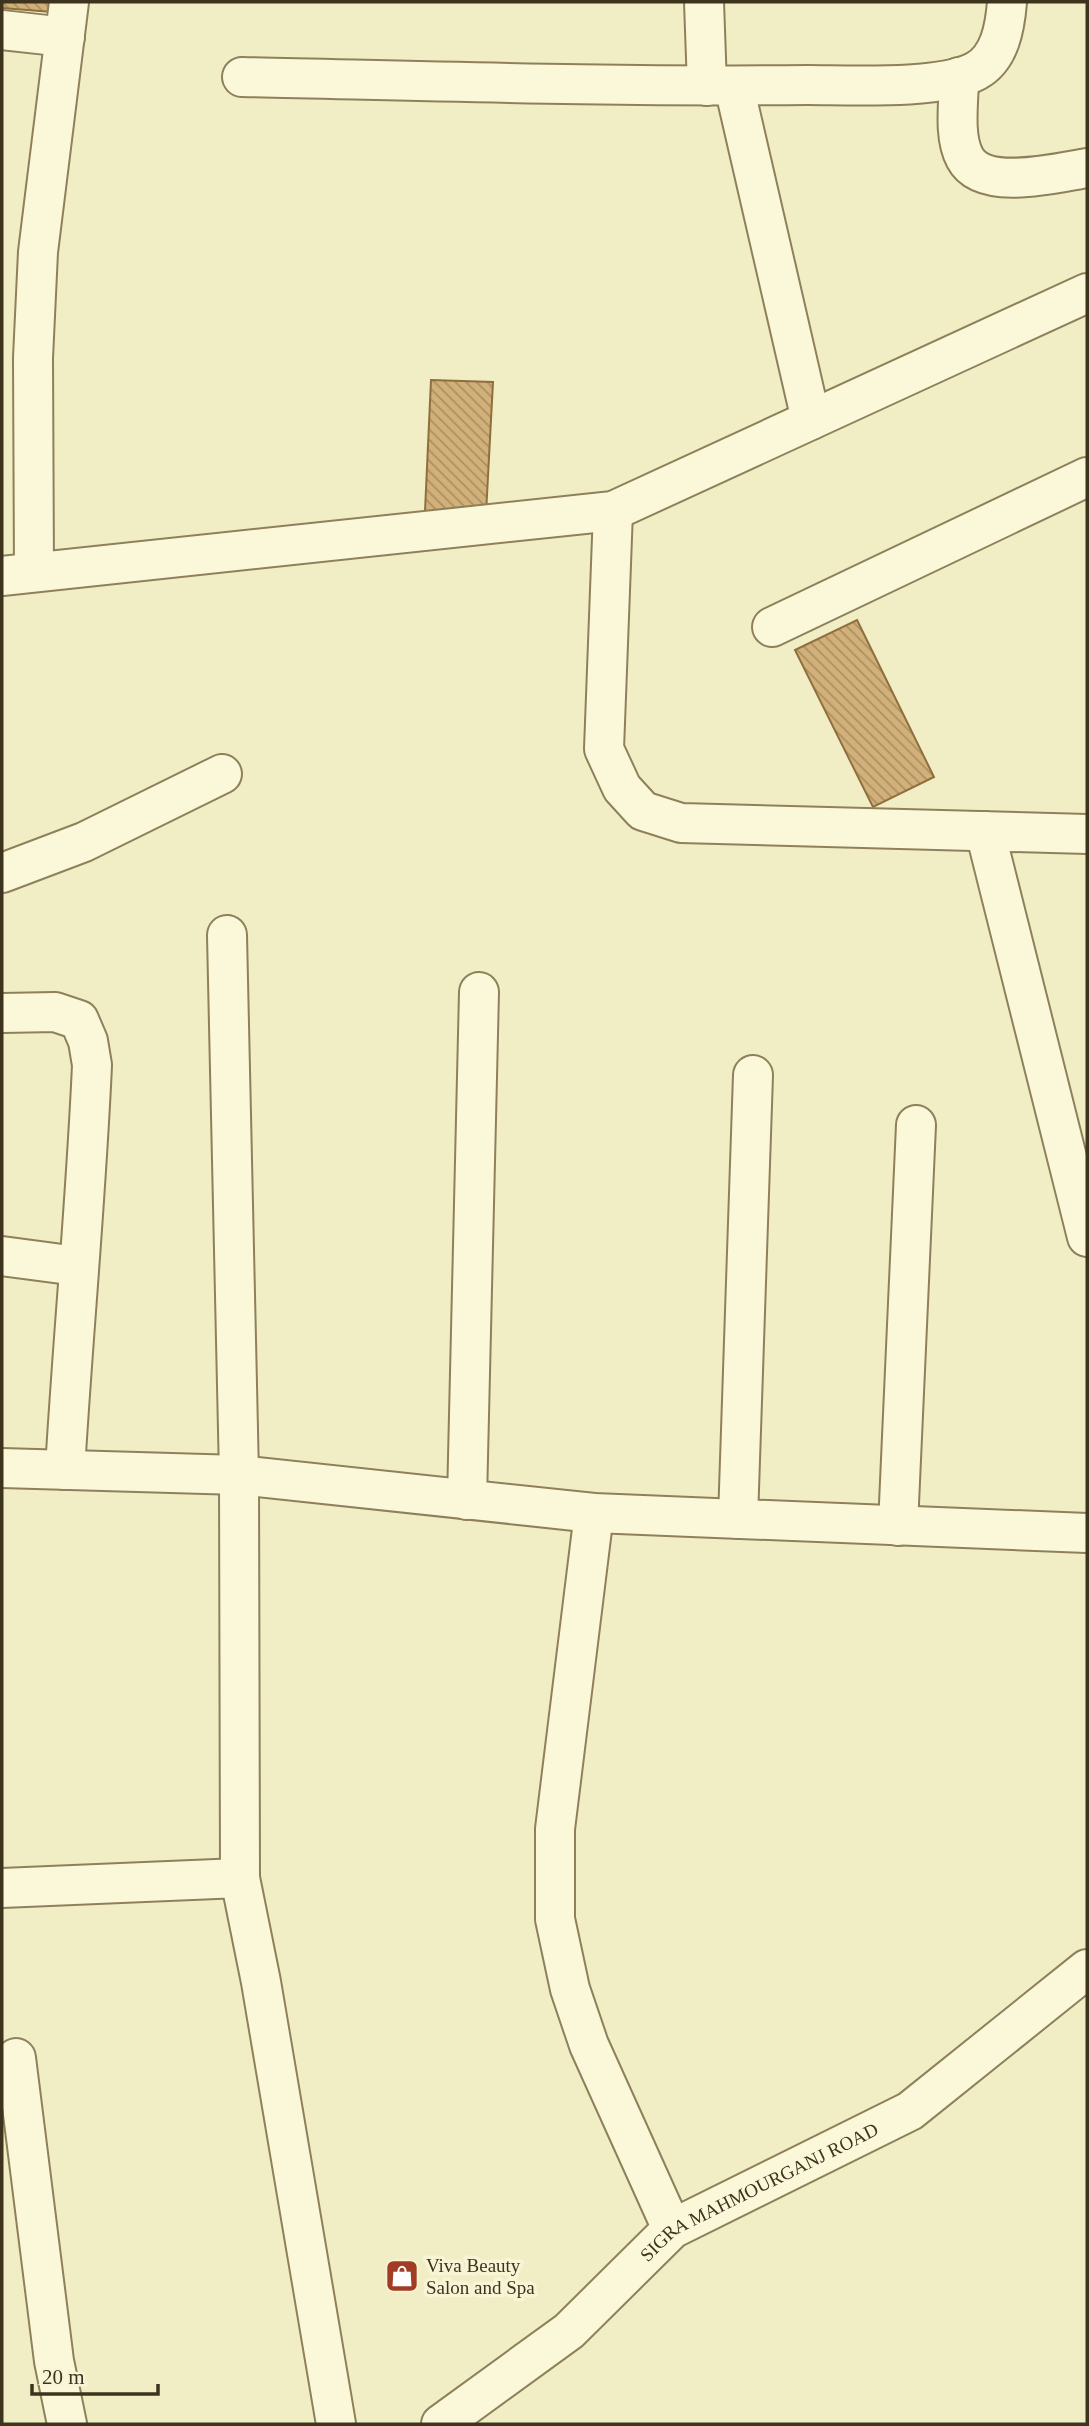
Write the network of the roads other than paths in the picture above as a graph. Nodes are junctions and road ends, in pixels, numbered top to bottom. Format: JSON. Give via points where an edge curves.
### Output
{"nodes":[{"id":1,"x":704,"y":2,"type":"edge"},
{"id":2,"x":1007,"y":2,"type":"edge"},
{"id":3,"x":67,"y":19,"type":"edge"},
{"id":4,"x":2,"y":30,"type":"edge"},
{"id":5,"x":242,"y":77,"type":"dead end"},
{"id":6,"x":959,"y":77,"type":"junction"},
{"id":7,"x":720,"y":86,"type":"junction"},
{"id":8,"x":1087,"y":169,"type":"edge"},
{"id":9,"x":1087,"y":293,"type":"edge"},
{"id":10,"x":811,"y":420,"type":"junction"},
{"id":11,"x":1087,"y":477,"type":"edge"},
{"id":12,"x":613,"y":511,"type":"junction"},
{"id":13,"x":18,"y":574,"type":"edge"},
{"id":14,"x":772,"y":626,"type":"dead end"},
{"id":15,"x":222,"y":775,"type":"dead end"},
{"id":16,"x":985,"y":831,"type":"junction"},
{"id":17,"x":1087,"y":834,"type":"edge"},
{"id":18,"x":2,"y":873,"type":"edge"},
{"id":19,"x":227,"y":935,"type":"dead end"},
{"id":20,"x":479,"y":992,"type":"dead end"},
{"id":21,"x":2,"y":1013,"type":"edge"},
{"id":22,"x":753,"y":1074,"type":"dead end"},
{"id":23,"x":916,"y":1125,"type":"dead end"},
{"id":24,"x":1087,"y":1237,"type":"edge"},
{"id":25,"x":2,"y":1256,"type":"edge"},
{"id":26,"x":77,"y":1266,"type":"junction"},
{"id":27,"x":2,"y":1468,"type":"edge"},
{"id":28,"x":65,"y":1470,"type":"junction"},
{"id":29,"x":239,"y":1475,"type":"junction"},
{"id":30,"x":467,"y":1500,"type":"junction"},
{"id":31,"x":594,"y":1513,"type":"junction"},
{"id":32,"x":738,"y":1519,"type":"junction"},
{"id":33,"x":898,"y":1526,"type":"junction"},
{"id":34,"x":1087,"y":1533,"type":"edge"},
{"id":35,"x":240,"y":1878,"type":"junction"},
{"id":36,"x":2,"y":1888,"type":"edge"},
{"id":37,"x":1087,"y":1969,"type":"edge"},
{"id":38,"x":16,"y":2058,"type":"dead end"},
{"id":39,"x":672,"y":2229,"type":"junction"},
{"id":40,"x":67,"y":2424,"type":"edge"},
{"id":41,"x":335,"y":2424,"type":"edge"},
{"id":42,"x":440,"y":2424,"type":"edge"}],
"edges":[{"from":1,"to":7,"type":"street"},
{"from":2,"to":6,"type":"street","via":[[1002,38],[993,54],[977,70]]},
{"from":3,"to":4,"type":"street"},
{"from":3,"to":13,"type":"street","via":[[38,252]]},
{"from":5,"to":7,"type":"street"},
{"from":6,"to":7,"type":"street","via":[[887,84]]},
{"from":6,"to":8,"type":"street","via":[[958,126],[963,156],[974,170],[1019,178]]},
{"from":7,"to":10,"type":"street"},
{"from":9,"to":10,"type":"street"},
{"from":10,"to":12,"type":"street"},
{"from":11,"to":14,"type":"street"},
{"from":12,"to":13,"type":"street"},
{"from":12,"to":16,"type":"street","via":[[604,749],[622,788],[643,811],[681,823]]},
{"from":15,"to":18,"type":"street","via":[[84,842]]},
{"from":16,"to":17,"type":"street"},
{"from":16,"to":24,"type":"street"},
{"from":19,"to":29,"type":"street"},
{"from":20,"to":30,"type":"street"},
{"from":21,"to":26,"type":"street","via":[[55,1012],[79,1020],[88,1041],[92,1065],[84,1228]]},
{"from":22,"to":32,"type":"street"},
{"from":23,"to":33,"type":"street"},
{"from":25,"to":26,"type":"street"},
{"from":26,"to":28,"type":"street"},
{"from":27,"to":28,"type":"street"},
{"from":28,"to":29,"type":"street"},
{"from":29,"to":30,"type":"street"},
{"from":29,"to":35,"type":"street"},
{"from":30,"to":31,"type":"street"},
{"from":31,"to":32,"type":"street"},
{"from":31,"to":39,"type":"street","via":[[555,1829],[555,1919],[569,1989],[589,2045]]},
{"from":32,"to":33,"type":"street"},
{"from":33,"to":34,"type":"street"},
{"from":35,"to":36,"type":"street"},
{"from":35,"to":41,"type":"street","via":[[264,1995]]},
{"from":37,"to":39,"type":"street","name":"SIGRA MAHMOURGANJ ROAD","via":[[910,2111]]},
{"from":38,"to":40,"type":"street","via":[[54,2361]]},
{"from":39,"to":42,"type":"street","name":"SIGRA MAHMOURGANJ ROAD","via":[[569,2330]]}]}
